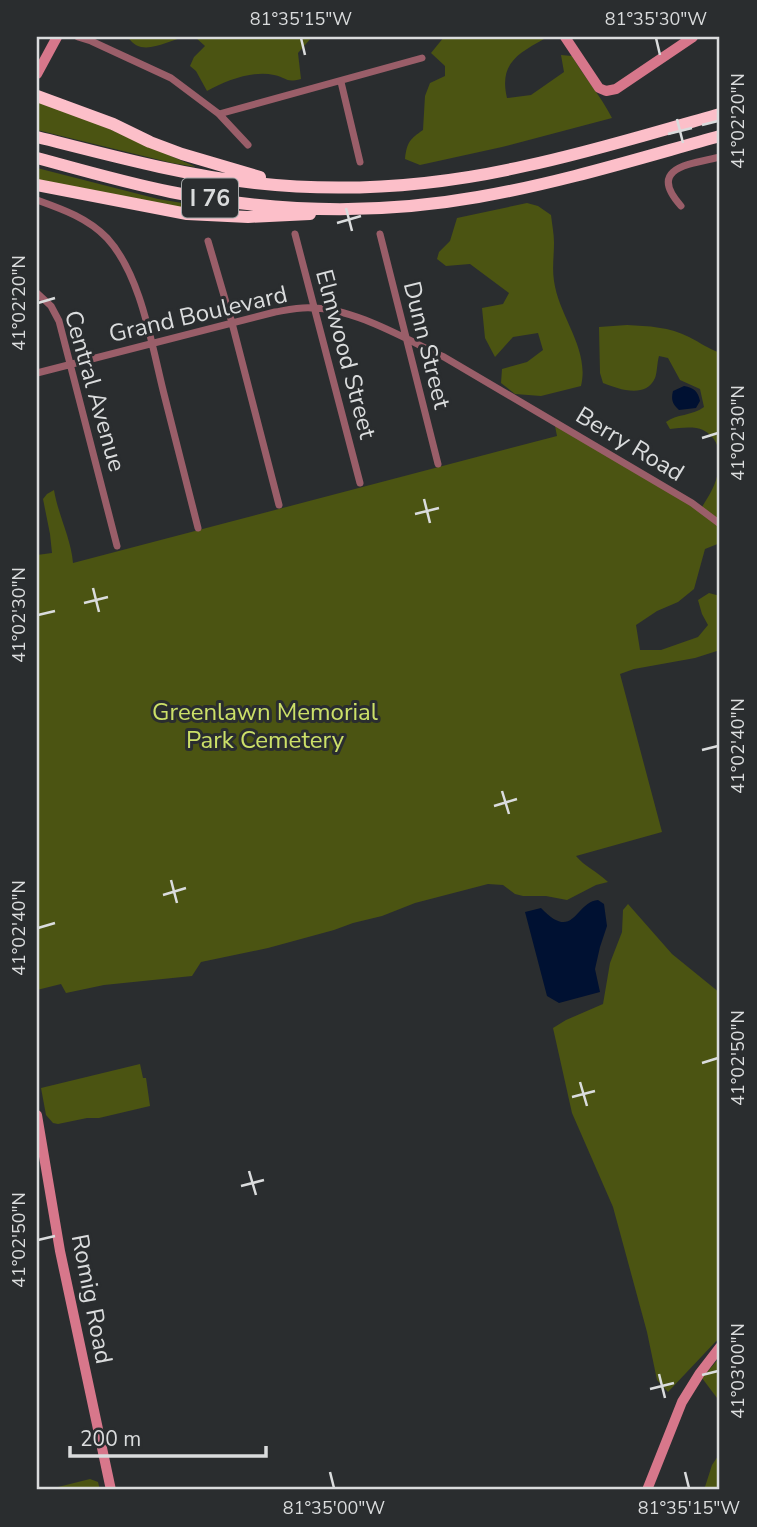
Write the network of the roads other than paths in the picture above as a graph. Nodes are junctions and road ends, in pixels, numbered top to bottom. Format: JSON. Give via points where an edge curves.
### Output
{"nodes":[{"id":1,"x":57,"y":37,"type":"edge"},
{"id":2,"x":78,"y":37,"type":"edge"},
{"id":3,"x":565,"y":37,"type":"edge"},
{"id":4,"x":693,"y":37,"type":"edge"},
{"id":5,"x":422,"y":58,"type":"dead end"},
{"id":6,"x":37,"y":74,"type":"edge"},
{"id":7,"x":341,"y":82,"type":"junction"},
{"id":8,"x":37,"y":96,"type":"edge"},
{"id":9,"x":219,"y":114,"type":"junction"},
{"id":10,"x":720,"y":114,"type":"edge"},
{"id":11,"x":720,"y":136,"type":"edge"},
{"id":12,"x":37,"y":137,"type":"edge"},
{"id":13,"x":248,"y":145,"type":"dead end"},
{"id":14,"x":720,"y":157,"type":"edge"},
{"id":15,"x":37,"y":158,"type":"edge"},
{"id":16,"x":360,"y":162,"type":"dead end"},
{"id":17,"x":37,"y":185,"type":"edge"},
{"id":18,"x":298,"y":186,"type":"junction"},
{"id":19,"x":37,"y":200,"type":"edge"},
{"id":20,"x":681,"y":206,"type":"dead end"},
{"id":21,"x":387,"y":207,"type":"junction"},
{"id":22,"x":295,"y":234,"type":"dead end"},
{"id":23,"x":380,"y":234,"type":"dead end"},
{"id":24,"x":208,"y":240,"type":"dead end"},
{"id":25,"x":37,"y":293,"type":"edge"},
{"id":26,"x":314,"y":307,"type":"junction"},
{"id":27,"x":232,"y":323,"type":"junction"},
{"id":28,"x":406,"y":338,"type":"junction"},
{"id":29,"x":151,"y":344,"type":"junction"},
{"id":30,"x":70,"y":365,"type":"junction"},
{"id":31,"x":37,"y":373,"type":"edge"},
{"id":32,"x":554,"y":421,"type":"joint"},
{"id":33,"x":438,"y":464,"type":"dead end"},
{"id":34,"x":360,"y":483,"type":"dead end"},
{"id":35,"x":279,"y":505,"type":"dead end"},
{"id":36,"x":720,"y":524,"type":"edge"},
{"id":37,"x":198,"y":528,"type":"dead end"},
{"id":38,"x":117,"y":546,"type":"dead end"},
{"id":39,"x":37,"y":1115,"type":"edge"},
{"id":40,"x":720,"y":1347,"type":"edge"},
{"id":41,"x":111,"y":1490,"type":"edge"},
{"id":42,"x":647,"y":1490,"type":"edge"}],
"edges":[{"from":1,"to":6,"type":"street"},
{"from":2,"to":9,"type":"street","via":[[171,78]]},
{"from":3,"to":4,"type":"street","via":[[599,88],[606,91],[616,89]]},
{"from":5,"to":7,"type":"street"},
{"from":7,"to":9,"type":"street"},
{"from":7,"to":16,"type":"street"},
{"from":8,"to":18,"type":"highway","via":[[182,154]]},
{"from":9,"to":13,"type":"street"},
{"from":10,"to":18,"type":"highway","number":"I 76","via":[[478,175],[382,186]]},
{"from":11,"to":21,"type":"highway","number":"I 76","via":[[514,190]]},
{"from":12,"to":18,"type":"highway","number":"I 76","via":[[191,174]]},
{"from":14,"to":20,"type":"street","via":[[680,167],[671,174],[668,189]]},
{"from":15,"to":21,"type":"highway","number":"I 76","via":[[223,200]]},
{"from":17,"to":21,"type":"highway","via":[[215,217]]},
{"from":19,"to":29,"type":"street","via":[[79,217],[108,240],[131,277]]},
{"from":22,"to":26,"type":"street","name":"Elmwood Street"},
{"from":23,"to":28,"type":"street","name":"Dunn Street"},
{"from":24,"to":27,"type":"street"},
{"from":25,"to":30,"type":"street","name":"Central Avenue","via":[[56,314]]},
{"from":26,"to":27,"type":"street","name":"Grand Boulevard"},
{"from":26,"to":28,"type":"street","name":"Grand Boulevard"},
{"from":26,"to":34,"type":"street","name":"Elmwood Street"},
{"from":27,"to":29,"type":"street","name":"Grand Boulevard"},
{"from":27,"to":35,"type":"street"},
{"from":28,"to":32,"type":"street","name":"Grand Boulevard"},
{"from":28,"to":33,"type":"street","name":"Dunn Street"},
{"from":29,"to":30,"type":"street","name":"Grand Boulevard"},
{"from":29,"to":37,"type":"street"},
{"from":30,"to":31,"type":"street","name":"Grand Boulevard"},
{"from":30,"to":38,"type":"street","name":"Central Avenue"},
{"from":32,"to":36,"type":"street","name":"Berry Road"},
{"from":39,"to":41,"type":"street","name":"Romig Road","via":[[60,1251]]},
{"from":40,"to":42,"type":"street","via":[[682,1402]]}]}
